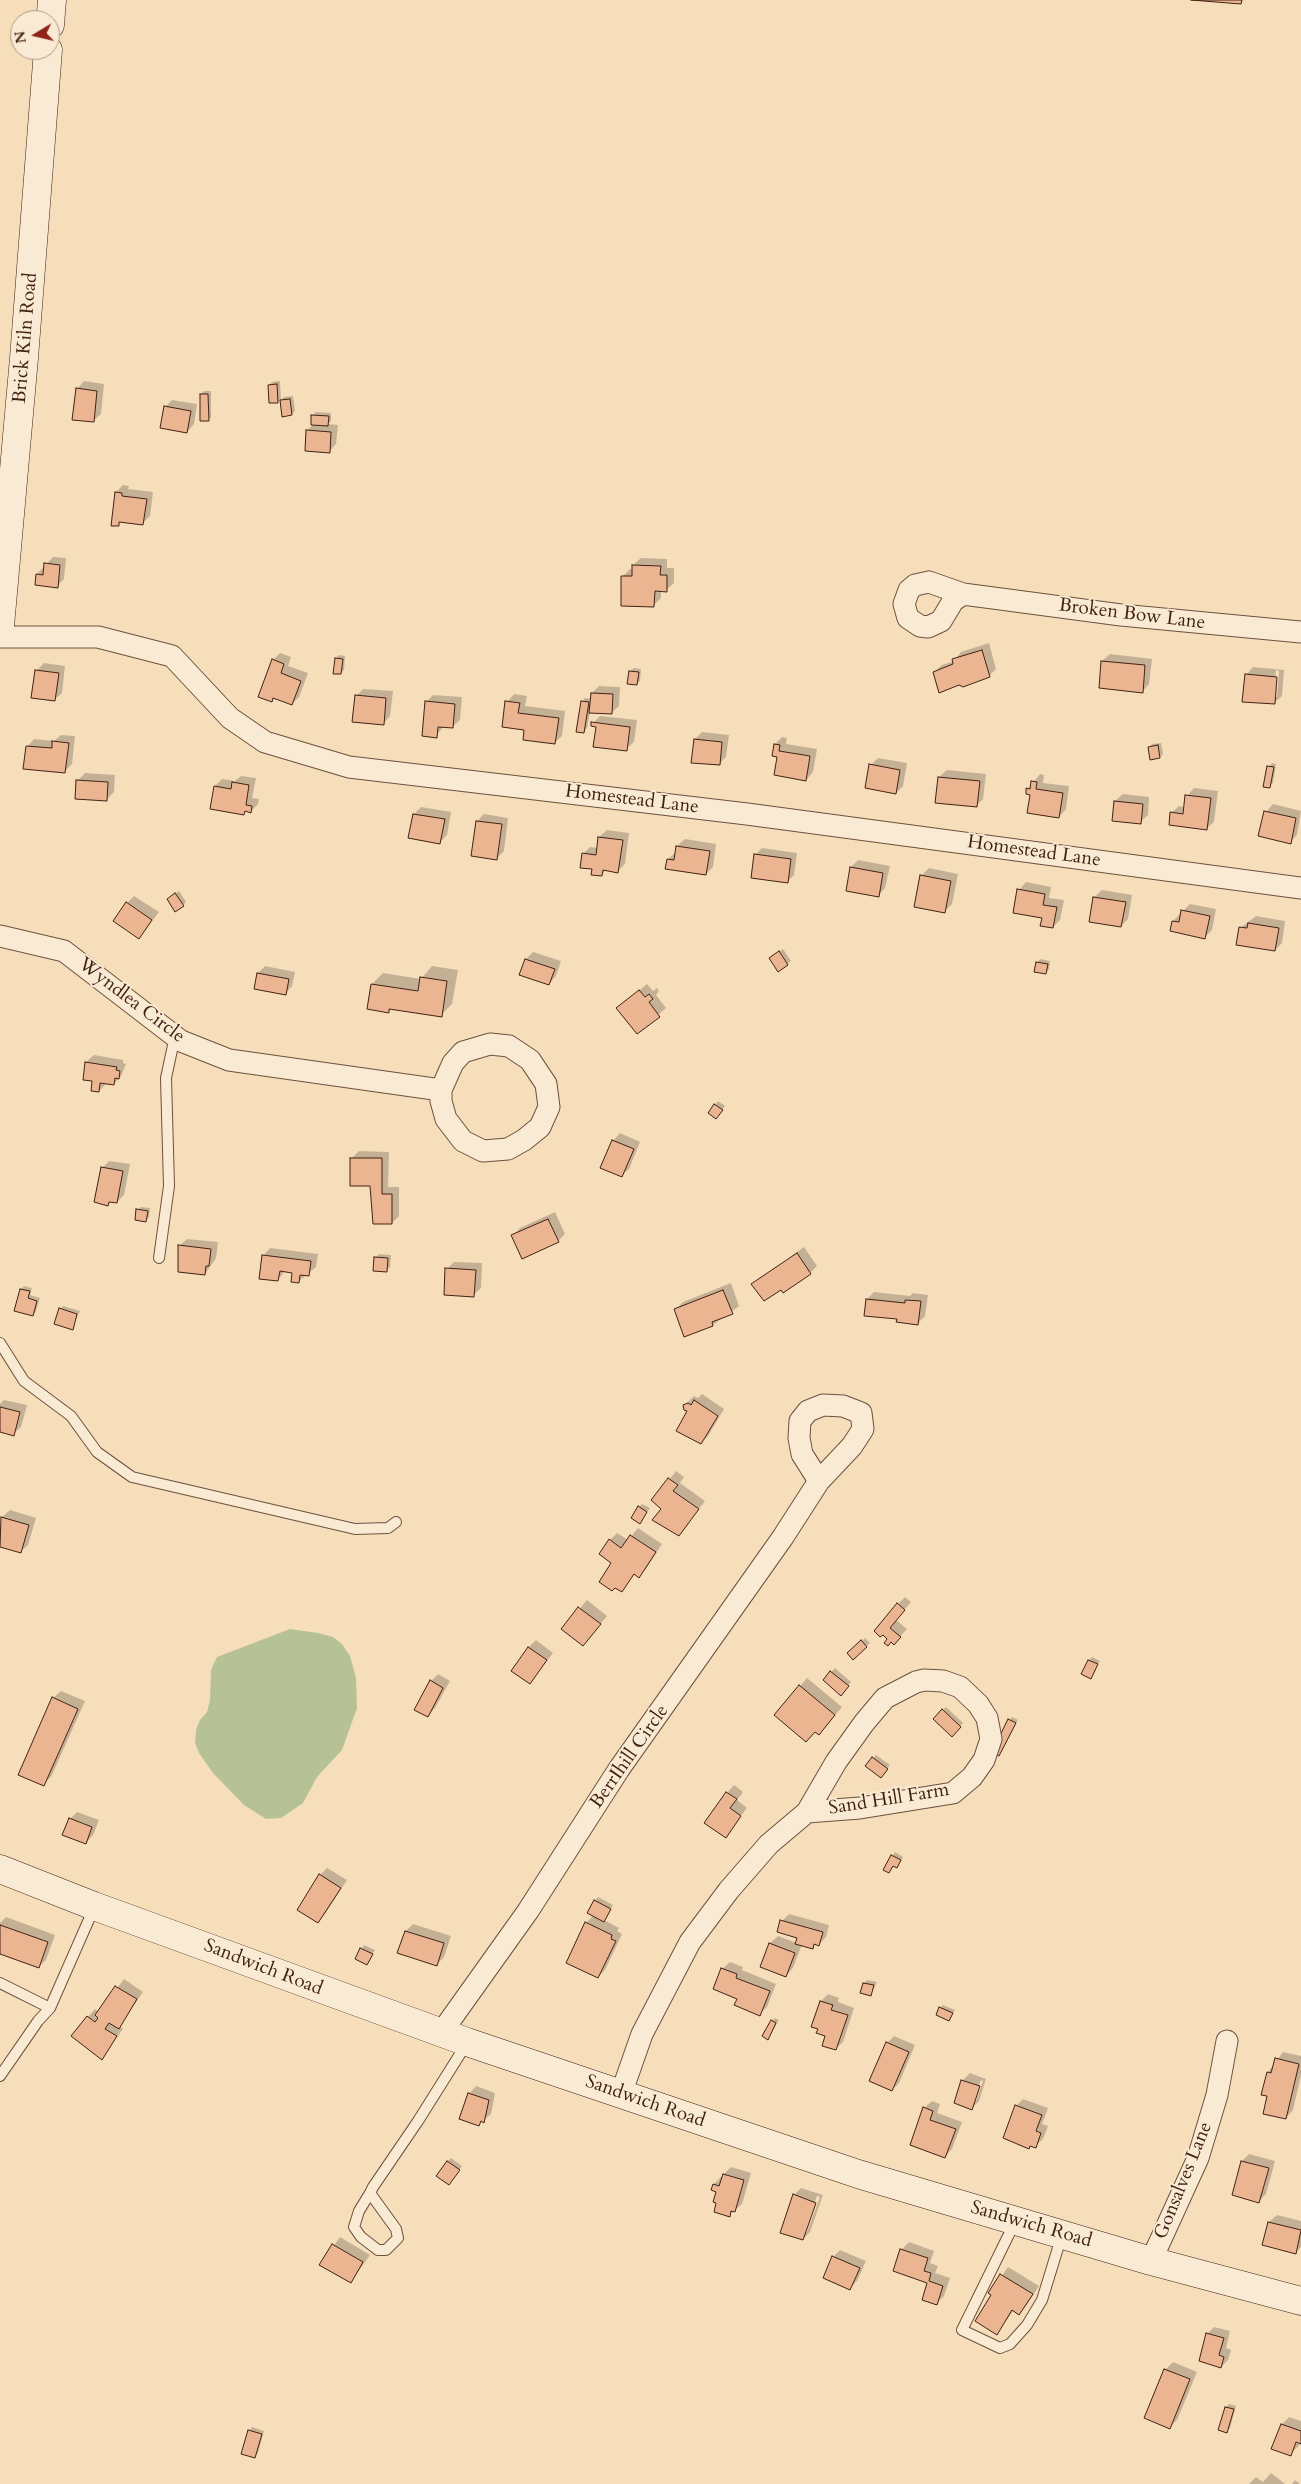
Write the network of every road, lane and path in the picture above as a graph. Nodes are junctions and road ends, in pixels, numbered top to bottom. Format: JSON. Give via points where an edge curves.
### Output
{"nodes":[{"id":1,"x":47,"y":60,"type":"edge"},
{"id":2,"x":8,"y":457,"type":"edge"},
{"id":3,"x":963,"y":594,"type":"dead end"},
{"id":4,"x":0,"y":626,"type":"edge"},
{"id":5,"x":1301,"y":632,"type":"edge"},
{"id":6,"x":0,"y":637,"type":"edge"},
{"id":7,"x":1301,"y":888,"type":"edge"},
{"id":8,"x":0,"y":936,"type":"edge"},
{"id":9,"x":174,"y":1036,"type":"junction"},
{"id":10,"x":441,"y":1090,"type":"junction"},
{"id":11,"x":159,"y":1258,"type":"dead end"},
{"id":12,"x":0,"y":1343,"type":"edge"},
{"id":13,"x":819,"y":1481,"type":"dead end"},
{"id":14,"x":396,"y":1522,"type":"dead end"},
{"id":15,"x":807,"y":1812,"type":"junction"},
{"id":16,"x":0,"y":1869,"type":"edge"},
{"id":17,"x":94,"y":1906,"type":"junction"},
{"id":18,"x":0,"y":1983,"type":"edge"},
{"id":19,"x":50,"y":2008,"type":"junction"},
{"id":20,"x":441,"y":2033,"type":"junction"},
{"id":21,"x":467,"y":2042,"type":"junction"},
{"id":22,"x":1227,"y":2042,"type":"dead end"},
{"id":23,"x":0,"y":2075,"type":"edge"},
{"id":24,"x":621,"y":2094,"type":"junction"},
{"id":25,"x":370,"y":2193,"type":"junction"},
{"id":26,"x":1015,"y":2221,"type":"junction"},
{"id":27,"x":1062,"y":2234,"type":"junction"},
{"id":28,"x":1151,"y":2260,"type":"junction"},
{"id":29,"x":1301,"y":2301,"type":"edge"}],
"edges":[{"from":1,"to":2,"type":"main road","name":"Brick Kiln Road"},
{"from":2,"to":4,"type":"main road","name":"Brick Kiln Road"},
{"from":3,"to":5,"type":"street","name":"Broken Bow Lane","via":[[1122,615]]},
{"from":6,"to":7,"type":"street","name":"Homestead Lane","via":[[98,637],[172,656],[230,718],[265,742],[349,767],[747,814]]},
{"from":8,"to":9,"type":"street","name":"Wyndlea Circle","via":[[64,951]]},
{"from":9,"to":10,"type":"street","name":"Wyndlea Circle","via":[[229,1060]]},
{"from":9,"to":11,"type":"lane","via":[[166,1078],[169,1186]]},
{"from":10,"to":10,"type":"street","via":[[453,1063],[463,1052],[490,1044],[509,1046],[530,1060],[546,1084],[549,1107],[540,1127],[524,1140],[508,1149],[483,1152],[463,1141],[446,1119]]},
{"from":12,"to":14,"type":"lane","via":[[24,1382],[71,1416],[97,1452],[132,1476],[355,1529],[388,1528]]},
{"from":13,"to":20,"type":"street","name":"BerrIhill Circle"},
{"from":15,"to":15,"type":"street","name":"Sand Hill Farm","via":[[836,1762],[864,1723],[885,1698],[904,1686],[924,1680],[943,1681],[960,1687],[987,1718],[991,1739],[984,1760],[972,1777],[953,1793],[860,1808]]},
{"from":15,"to":24,"type":"street","name":"Sand Hill Farm","via":[[769,1844],[690,1942],[642,2034]]},
{"from":16,"to":17,"type":"main road","name":"Sandwich Road"},
{"from":17,"to":19,"type":"lane"},
{"from":17,"to":20,"type":"main road","name":"Sandwich Road"},
{"from":18,"to":19,"type":"lane"},
{"from":19,"to":23,"type":"lane"},
{"from":20,"to":21,"type":"main road","name":"Sandwich Road"},
{"from":21,"to":24,"type":"main road","name":"Sandwich Road"},
{"from":21,"to":25,"type":"lane"},
{"from":22,"to":28,"type":"street","name":"Gonsalves Lane","via":[[1217,2095],[1198,2158]]},
{"from":24,"to":26,"type":"main road","name":"Sandwich Road","via":[[858,2174]]},
{"from":25,"to":25,"type":"lane","via":[[354,2227],[372,2246],[386,2250],[398,2238],[396,2229]]},
{"from":26,"to":27,"type":"main road","name":"Sandwich Road"},
{"from":26,"to":27,"type":"lane","via":[[962,2330],[1000,2348],[1010,2344],[1027,2325],[1042,2300]]},
{"from":27,"to":28,"type":"main road","name":"Sandwich Road"},
{"from":28,"to":29,"type":"main road","name":"Sandwich Road"}]}
